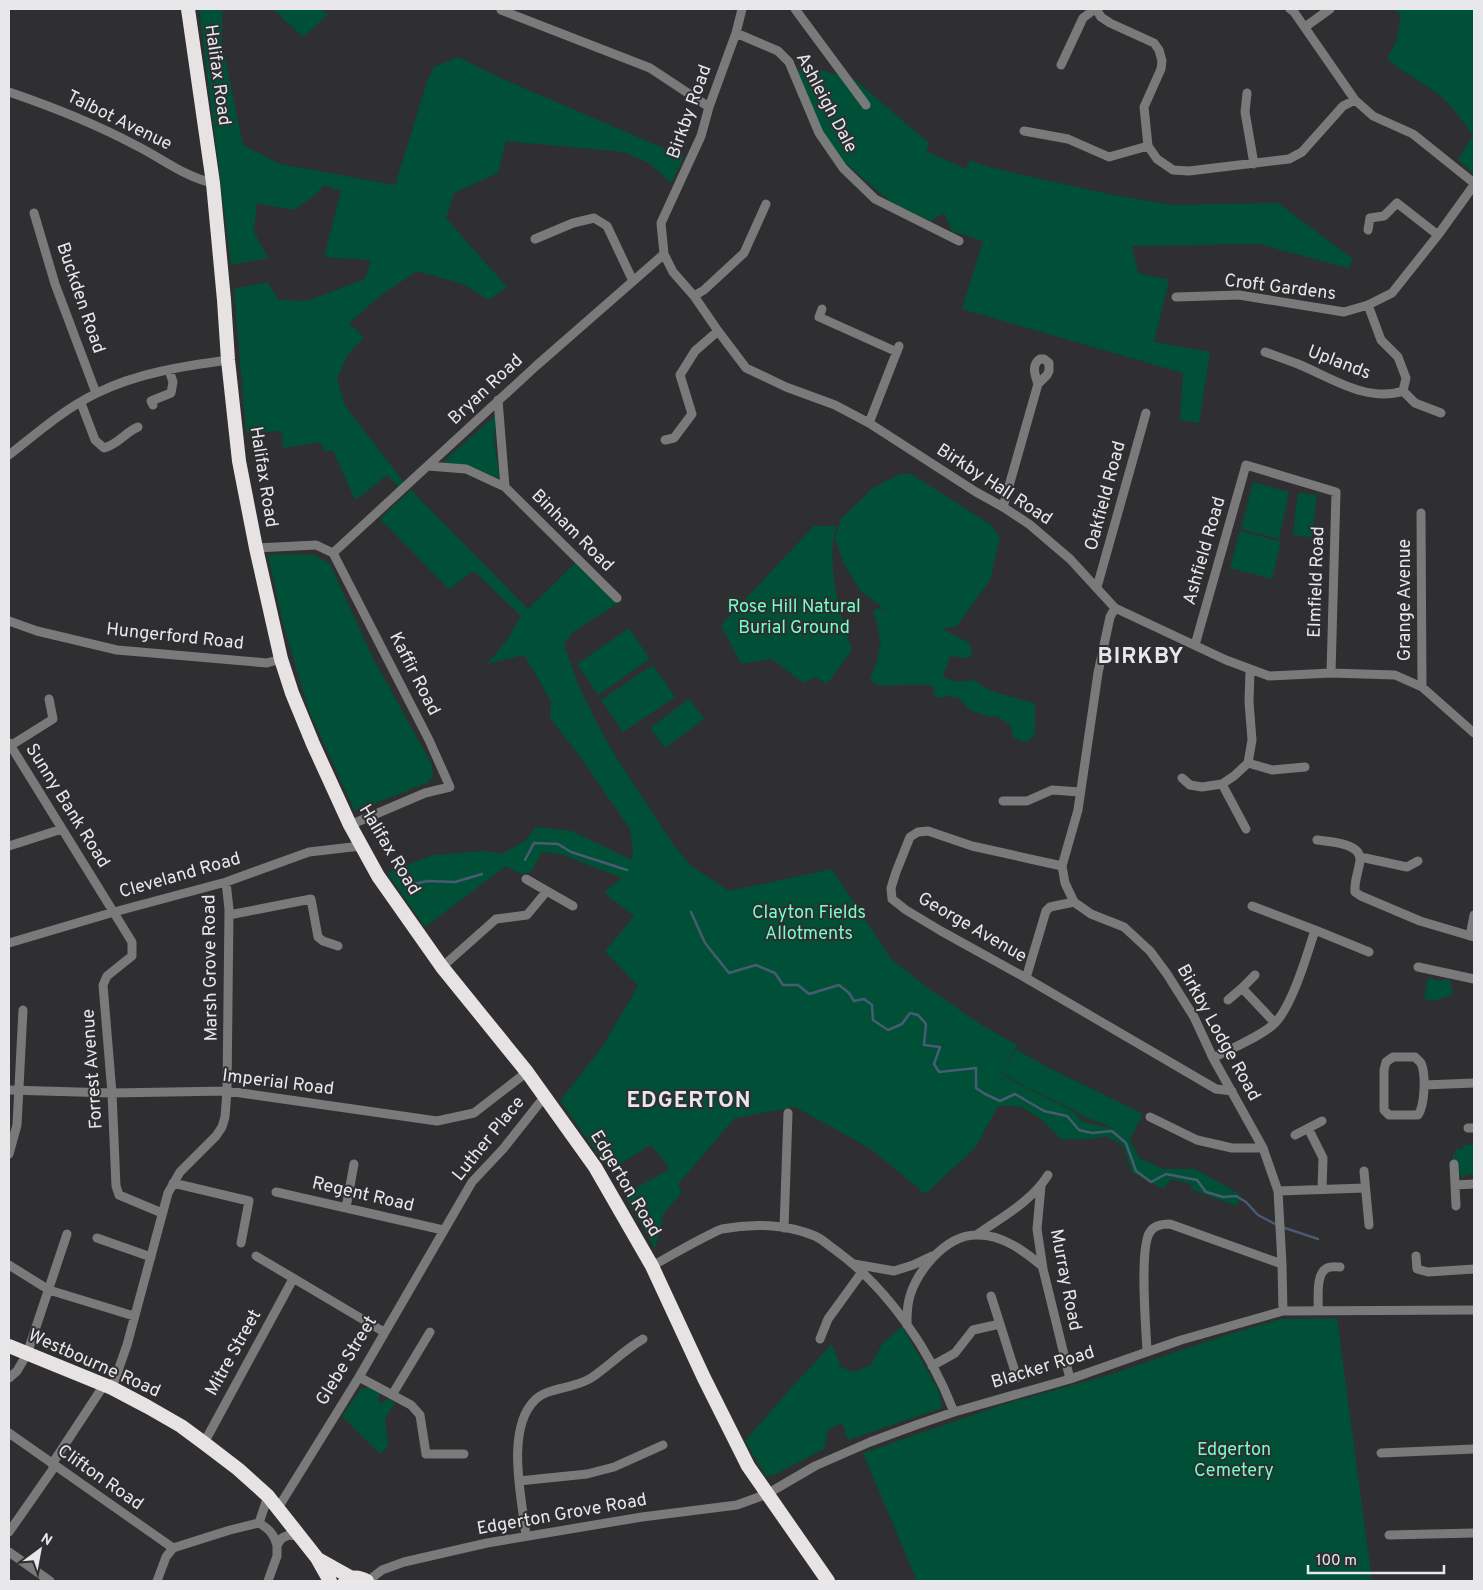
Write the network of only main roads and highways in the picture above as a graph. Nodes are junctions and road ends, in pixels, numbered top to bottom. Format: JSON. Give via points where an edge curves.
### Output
{"nodes":[{"id":1,"x":188,"y":9,"type":"edge"},
{"id":2,"x":409,"y":919,"type":"joint"},
{"id":3,"x":9,"y":1346,"type":"edge"},
{"id":4,"x":317,"y":1558,"type":"junction"},
{"id":5,"x":348,"y":1580,"type":"edge"},
{"id":6,"x":330,"y":1581,"type":"edge"},
{"id":7,"x":367,"y":1581,"type":"edge"},
{"id":8,"x":828,"y":1581,"type":"edge"}],
"edges":[{"from":1,"to":2,"type":"highway","name":"Halifax Road","via":[[214,183],[239,461],[281,659],[313,744],[350,825],[378,876]]},
{"from":2,"to":8,"type":"highway","name":"Edgerton Road","via":[[442,967],[527,1072],[595,1167],[652,1266],[748,1466]]},
{"from":3,"to":4,"type":"highway","name":"Westbourne Road","via":[[108,1386],[181,1426],[268,1496]]},
{"from":4,"to":5,"type":"highway","name":"Westbourne Road"},
{"from":4,"to":6,"type":"highway","name":"Westbourne Road"},
{"from":5,"to":7,"type":"highway","name":"Westbourne Road","via":[[357,1577]]}]}
